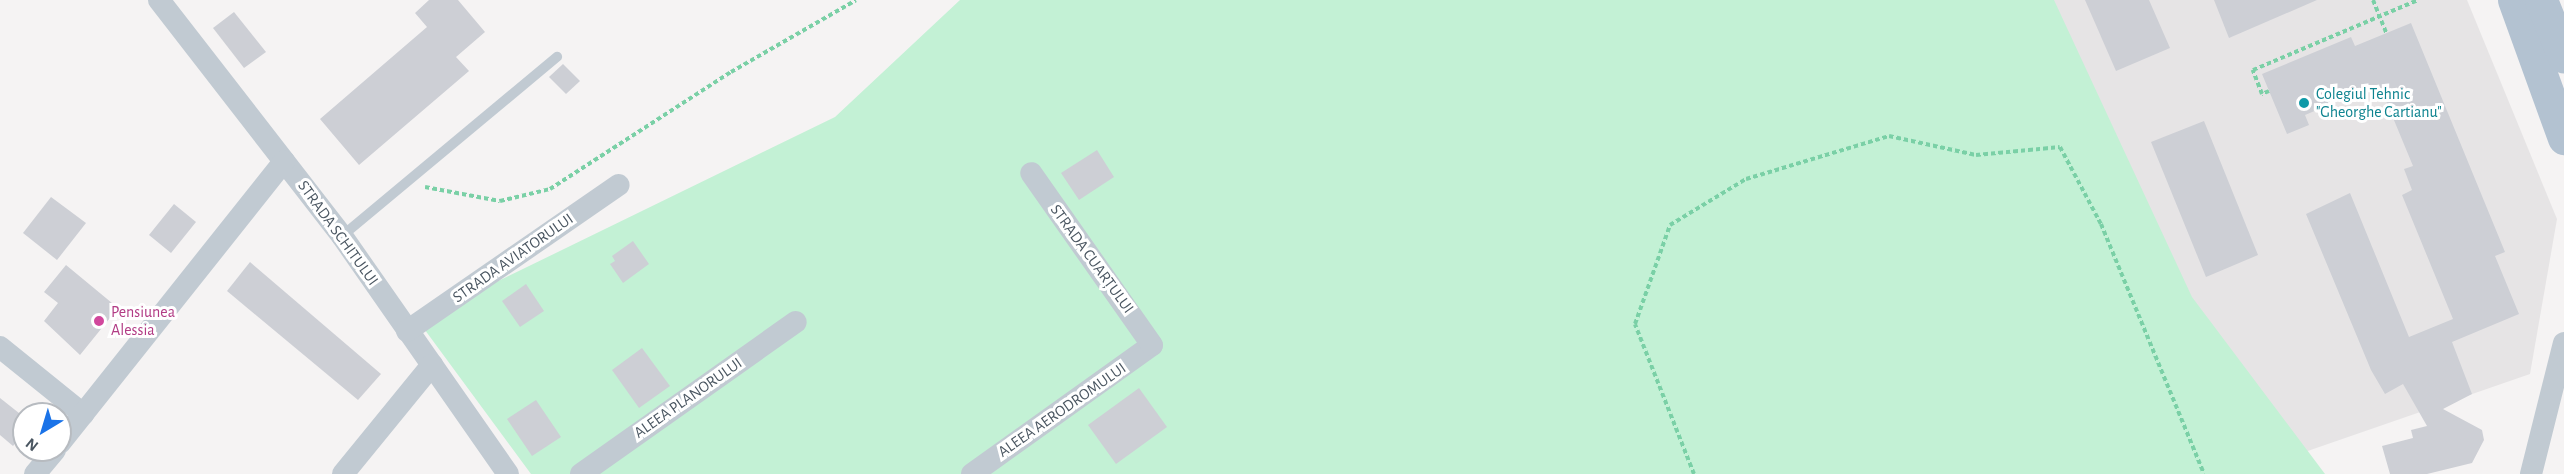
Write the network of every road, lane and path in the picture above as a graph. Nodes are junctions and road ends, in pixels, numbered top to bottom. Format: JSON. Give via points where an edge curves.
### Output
{"nodes":[{"id":1,"x":159,"y":0,"type":"edge"},
{"id":2,"x":856,"y":0,"type":"edge"},
{"id":3,"x":2373,"y":0,"type":"edge"},
{"id":4,"x":2418,"y":0,"type":"edge"},
{"id":5,"x":2514,"y":0,"type":"edge"},
{"id":6,"x":2541,"y":0,"type":"edge"},
{"id":7,"x":2379,"y":16,"type":"junction"},
{"id":8,"x":2386,"y":33,"type":"dead end"},
{"id":9,"x":557,"y":57,"type":"dead end"},
{"id":10,"x":2564,"y":57,"type":"edge"},
{"id":11,"x":2269,"y":91,"type":"dead end"},
{"id":12,"x":2564,"y":138,"type":"edge"},
{"id":13,"x":284,"y":161,"type":"junction"},
{"id":14,"x":1031,"y":173,"type":"dead end"},
{"id":15,"x":408,"y":183,"type":"junction"},
{"id":16,"x":619,"y":185,"type":"dead end"},
{"id":17,"x":342,"y":236,"type":"junction"},
{"id":18,"x":796,"y":322,"type":"dead end"},
{"id":19,"x":407,"y":331,"type":"junction"},
{"id":20,"x":2564,"y":343,"type":"edge"},
{"id":21,"x":1152,"y":345,"type":"joint"},
{"id":22,"x":0,"y":347,"type":"edge"},
{"id":23,"x":432,"y":365,"type":"junction"},
{"id":24,"x":83,"y":414,"type":"junction"},
{"id":25,"x":72,"y":428,"type":"edge"},
{"id":26,"x":45,"y":462,"type":"edge"},
{"id":27,"x":35,"y":474,"type":"edge"},
{"id":28,"x":343,"y":474,"type":"edge"},
{"id":29,"x":508,"y":474,"type":"edge"},
{"id":30,"x":580,"y":474,"type":"edge"},
{"id":31,"x":972,"y":474,"type":"edge"},
{"id":32,"x":1694,"y":474,"type":"edge"},
{"id":33,"x":2204,"y":474,"type":"edge"},
{"id":34,"x":2532,"y":474,"type":"edge"}],
"edges":[{"from":1,"to":13,"type":"street","name":"STRADA SCHITULUI"},
{"from":2,"to":15,"type":"path","via":[[731,72],[550,189],[500,201],[462,197]]},
{"from":3,"to":7,"type":"path"},
{"from":4,"to":7,"type":"path"},
{"from":5,"to":12,"type":"main road"},
{"from":6,"to":10,"type":"main road"},
{"from":7,"to":8,"type":"path"},
{"from":7,"to":11,"type":"path","via":[[2253,70],[2262,94]]},
{"from":9,"to":15,"type":"lane"},
{"from":13,"to":17,"type":"street","name":"STRADA SCHITULUI"},
{"from":13,"to":24,"type":"street"},
{"from":14,"to":21,"type":"street","name":"STRADA CUARȚULUI"},
{"from":15,"to":17,"type":"lane"},
{"from":16,"to":19,"type":"street","name":"STRADA AVIATORULUI"},
{"from":17,"to":19,"type":"street","name":"STRADA SCHITULUI"},
{"from":18,"to":30,"type":"street","name":"ALEEA PLANORULUI"},
{"from":19,"to":23,"type":"street","name":"STRADA SCHITULUI"},
{"from":20,"to":34,"type":"street"},
{"from":21,"to":31,"type":"street","name":"ALEEA AERODROMULUI"},
{"from":22,"to":24,"type":"street"},
{"from":23,"to":28,"type":"street"},
{"from":23,"to":29,"type":"street","name":"STRADA SCHITULUI"},
{"from":24,"to":25,"type":"street"},
{"from":26,"to":27,"type":"street"},
{"from":32,"to":33,"type":"path","via":[[1635,324],[1670,225],[1746,179],[1889,136],[1976,154],[2060,147],[2101,224]]}]}
